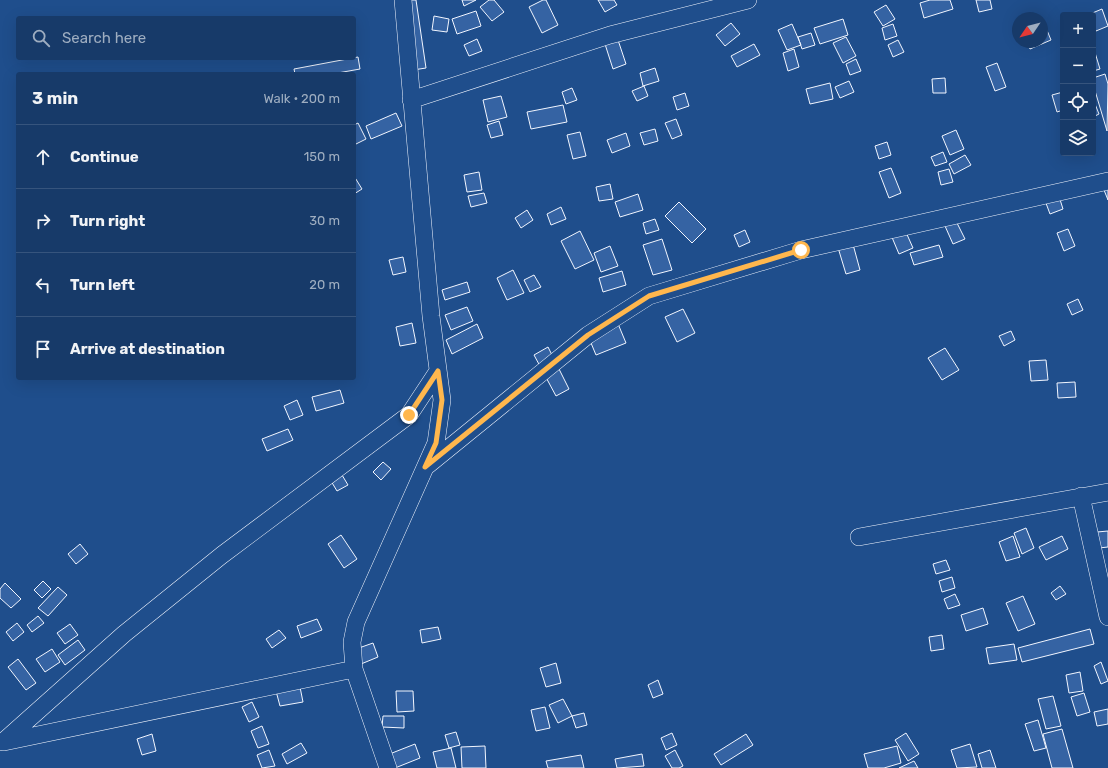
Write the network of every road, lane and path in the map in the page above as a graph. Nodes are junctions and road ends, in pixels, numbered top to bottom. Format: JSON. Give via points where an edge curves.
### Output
{"nodes":[{"id":1,"x":403,"y":0,"type":"edge"},
{"id":2,"x":748,"y":0,"type":"edge"},
{"id":3,"x":411,"y":100,"type":"junction"},
{"id":4,"x":1108,"y":181,"type":"edge"},
{"id":5,"x":438,"y":371,"type":"junction"},
{"id":6,"x":425,"y":467,"type":"junction"},
{"id":7,"x":1108,"y":492,"type":"edge"},
{"id":8,"x":1081,"y":496,"type":"junction"},
{"id":9,"x":859,"y":537,"type":"dead end"},
{"id":10,"x":1108,"y":617,"type":"edge"},
{"id":11,"x":354,"y":669,"type":"junction"},
{"id":12,"x":1,"y":743,"type":"edge"},
{"id":13,"x":388,"y":768,"type":"edge"}],
"edges":[{"from":1,"to":3,"type":"street"},
{"from":2,"to":3,"type":"street","via":[[610,35]]},
{"from":3,"to":5,"type":"street"},
{"from":4,"to":6,"type":"street","via":[[801,250],[649,296],[588,335]]},
{"from":5,"to":6,"type":"street","via":[[442,400],[436,443]]},
{"from":5,"to":12,"type":"street","via":[[409,415],[222,555],[124,634]]},
{"from":6,"to":11,"type":"street","via":[[356,622],[352,642]]},
{"from":7,"to":8,"type":"street"},
{"from":8,"to":9,"type":"street"},
{"from":8,"to":10,"type":"street"},
{"from":11,"to":12,"type":"street"},
{"from":11,"to":13,"type":"street"}]}
